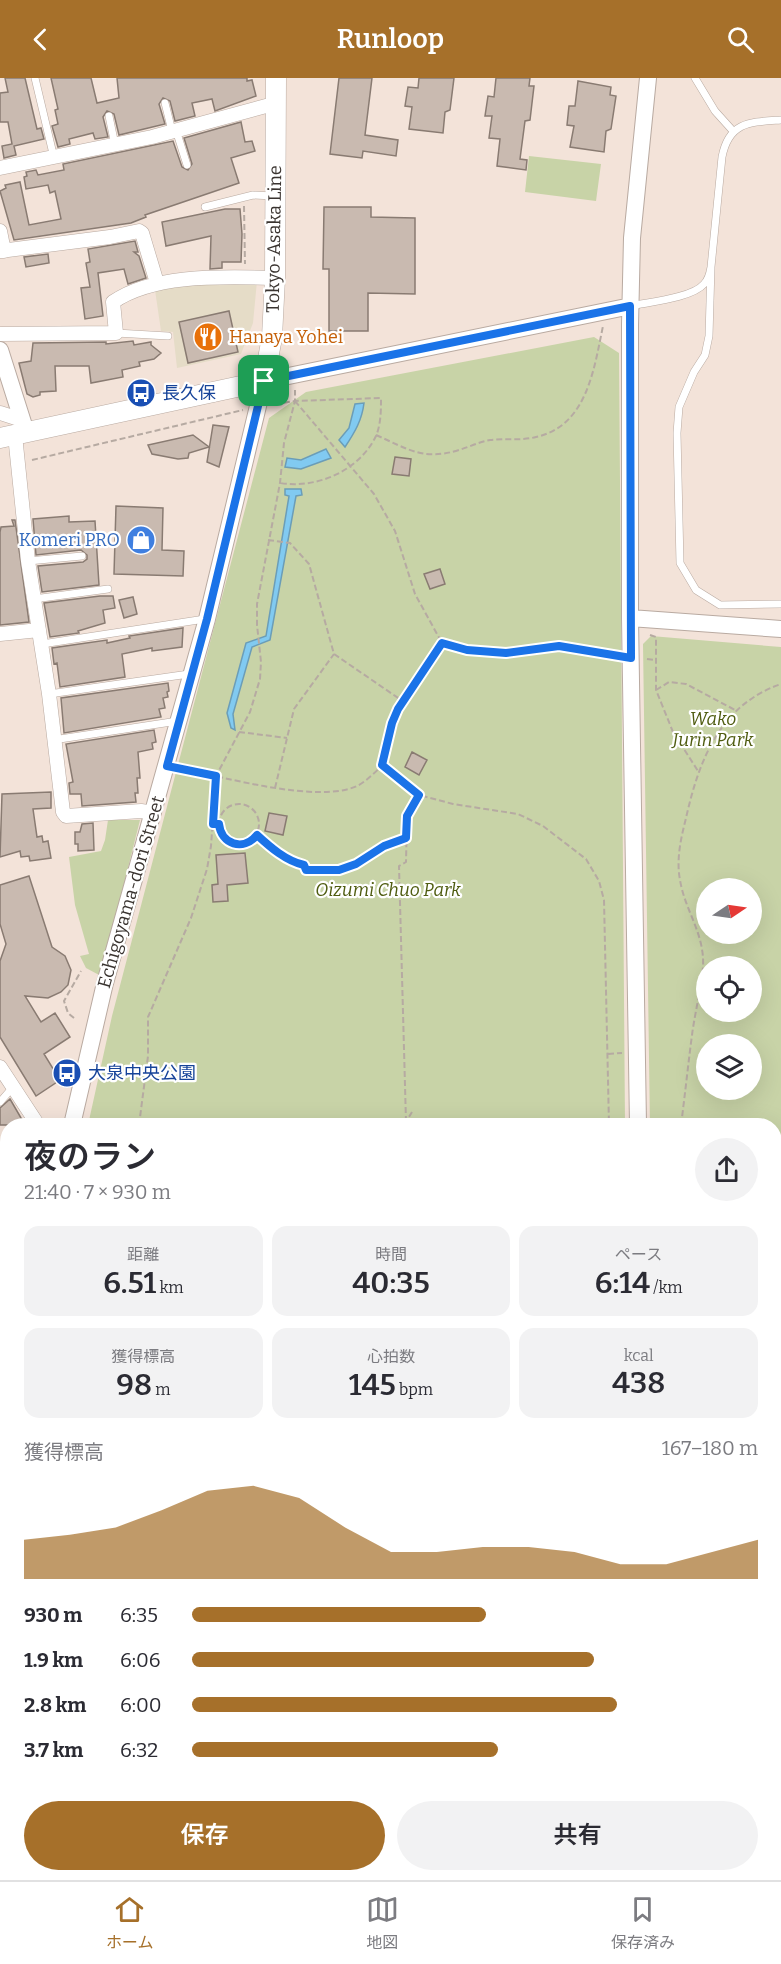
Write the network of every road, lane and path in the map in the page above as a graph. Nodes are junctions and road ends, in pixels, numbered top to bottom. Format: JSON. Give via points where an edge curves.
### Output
{"nodes":[{"id":1,"x":35,"y":78,"type":"edge"},
{"id":2,"x":276,"y":78,"type":"edge"},
{"id":3,"x":648,"y":78,"type":"edge"},
{"id":4,"x":695,"y":78,"type":"edge"},
{"id":5,"x":165,"y":103,"type":"dead end"},
{"id":6,"x":277,"y":103,"type":"junction"},
{"id":7,"x":109,"y":116,"type":"dead end"},
{"id":8,"x":781,"y":120,"type":"edge"},
{"id":9,"x":174,"y":131,"type":"junction"},
{"id":10,"x":733,"y":132,"type":"junction"},
{"id":11,"x":115,"y":145,"type":"junction"},
{"id":12,"x":54,"y":158,"type":"junction"},
{"id":13,"x":187,"y":165,"type":"dead end"},
{"id":14,"x":0,"y":167,"type":"edge"},
{"id":15,"x":275,"y":196,"type":"junction"},
{"id":16,"x":244,"y":197,"type":"junction"},
{"id":17,"x":205,"y":207,"type":"dead end"},
{"id":18,"x":0,"y":231,"type":"edge"},
{"id":19,"x":2,"y":251,"type":"edge"},
{"id":20,"x":711,"y":267,"type":"junction"},
{"id":21,"x":245,"y":278,"type":"junction"},
{"id":22,"x":274,"y":278,"type":"junction"},
{"id":23,"x":157,"y":283,"type":"junction"},
{"id":24,"x":630,"y":306,"type":"junction"},
{"id":25,"x":607,"y":311,"type":"junction"},
{"id":26,"x":116,"y":333,"type":"junction"},
{"id":27,"x":0,"y":334,"type":"edge"},
{"id":28,"x":168,"y":336,"type":"dead end"},
{"id":29,"x":0,"y":350,"type":"edge"},
{"id":30,"x":264,"y":381,"type":"junction"},
{"id":31,"x":295,"y":401,"type":"junction"},
{"id":32,"x":258,"y":406,"type":"junction"},
{"id":33,"x":0,"y":413,"type":"edge"},
{"id":34,"x":16,"y":431,"type":"edge"},
{"id":35,"x":376,"y":435,"type":"junction"},
{"id":36,"x":18,"y":463,"type":"junction"},
{"id":37,"x":350,"y":466,"type":"junction"},
{"id":38,"x":280,"y":483,"type":"junction"},
{"id":39,"x":268,"y":540,"type":"junction"},
{"id":40,"x":82,"y":556,"type":"dead end"},
{"id":41,"x":28,"y":561,"type":"junction"},
{"id":42,"x":108,"y":589,"type":"dead end"},
{"id":43,"x":34,"y":599,"type":"junction"},
{"id":44,"x":781,"y":604,"type":"edge"},
{"id":45,"x":630,"y":618,"type":"junction"},
{"id":46,"x":207,"y":619,"type":"junction"},
{"id":47,"x":781,"y":629,"type":"edge"},
{"id":48,"x":0,"y":634,"type":"edge"},
{"id":49,"x":40,"y":637,"type":"junction"},
{"id":50,"x":656,"y":637,"type":"dead end"},
{"id":51,"x":442,"y":643,"type":"junction"},
{"id":52,"x":334,"y":654,"type":"junction"},
{"id":53,"x":631,"y":658,"type":"junction"},
{"id":54,"x":193,"y":674,"type":"junction"},
{"id":55,"x":781,"y":684,"type":"edge"},
{"id":56,"x":656,"y":690,"type":"junction"},
{"id":57,"x":49,"y":694,"type":"junction"},
{"id":58,"x":404,"y":702,"type":"junction"},
{"id":59,"x":737,"y":711,"type":"junction"},
{"id":60,"x":180,"y":721,"type":"junction"},
{"id":61,"x":238,"y":732,"type":"junction"},
{"id":62,"x":287,"y":738,"type":"junction"},
{"id":63,"x":53,"y":740,"type":"junction"},
{"id":64,"x":382,"y":765,"type":"junction"},
{"id":65,"x":167,"y":766,"type":"junction"},
{"id":66,"x":698,"y":771,"type":"junction"},
{"id":67,"x":216,"y":776,"type":"junction"},
{"id":68,"x":275,"y":788,"type":"junction"},
{"id":69,"x":419,"y":795,"type":"junction"},
{"id":70,"x":154,"y":813,"type":"junction"},
{"id":71,"x":213,"y":824,"type":"junction"},
{"id":72,"x":219,"y":824,"type":"junction"},
{"id":73,"x":257,"y":835,"type":"junction"},
{"id":74,"x":406,"y":838,"type":"junction"},
{"id":75,"x":81,"y":970,"type":"dead end"},
{"id":76,"x":74,"y":1018,"type":"dead end"},
{"id":77,"x":0,"y":1067,"type":"edge"},
{"id":78,"x":13,"y":1087,"type":"junction"},
{"id":79,"x":0,"y":1102,"type":"edge"},
{"id":80,"x":412,"y":1112,"type":"dead end"},
{"id":81,"x":33,"y":1118,"type":"edge"},
{"id":82,"x":74,"y":1118,"type":"edge"},
{"id":83,"x":140,"y":1118,"type":"edge"},
{"id":84,"x":406,"y":1118,"type":"edge"},
{"id":85,"x":409,"y":1118,"type":"edge"},
{"id":86,"x":609,"y":1118,"type":"edge"},
{"id":87,"x":638,"y":1118,"type":"edge"},
{"id":88,"x":682,"y":1118,"type":"edge"}],
"edges":[{"from":1,"to":12,"type":"lane"},
{"from":2,"to":6,"type":"main road","name":"Tokyo-Asaka Line"},
{"from":3,"to":24,"type":"street","via":[[632,238]]},
{"from":4,"to":10,"type":"lane"},
{"from":5,"to":9,"type":"lane"},
{"from":6,"to":9,"type":"street"},
{"from":6,"to":15,"type":"main road","name":"Tokyo-Asaka Line"},
{"from":7,"to":11,"type":"lane"},
{"from":8,"to":10,"type":"lane","via":[[745,124]]},
{"from":9,"to":11,"type":"street"},
{"from":9,"to":13,"type":"lane"},
{"from":10,"to":20,"type":"lane","via":[[722,157]]},
{"from":11,"to":12,"type":"street"},
{"from":12,"to":14,"type":"street"},
{"from":15,"to":16,"type":"lane"},
{"from":15,"to":22,"type":"main road","name":"Tokyo-Asaka Line"},
{"from":16,"to":17,"type":"lane"},
{"from":16,"to":21,"type":"path"},
{"from":18,"to":19,"type":"street"},
{"from":19,"to":23,"type":"street","via":[[139,231]]},
{"from":20,"to":24,"type":"lane","via":[[703,286],[693,291]]},
{"from":20,"to":44,"type":"lane","via":[[705,355],[679,407],[680,563],[696,590],[720,605]]},
{"from":21,"to":22,"type":"street"},
{"from":21,"to":23,"type":"street"},
{"from":22,"to":30,"type":"main road","name":"Tokyo-Asaka Line","via":[[272,337]]},
{"from":23,"to":26,"type":"street","via":[[114,300]]},
{"from":24,"to":25,"type":"street"},
{"from":24,"to":45,"type":"street"},
{"from":25,"to":30,"type":"street"},
{"from":25,"to":35,"type":"path","via":[[586,394],[567,420],[546,434],[490,440],[446,454],[424,456]]},
{"from":26,"to":27,"type":"street"},
{"from":26,"to":28,"type":"lane"},
{"from":29,"to":34,"type":"street"},
{"from":30,"to":32,"type":"street","name":"Echigoyama-dori Street"},
{"from":30,"to":34,"type":"main road"},
{"from":31,"to":32,"type":"path"},
{"from":31,"to":35,"type":"path","via":[[381,398]]},
{"from":31,"to":37,"type":"path"},
{"from":31,"to":38,"type":"path","via":[[284,443]]},
{"from":32,"to":36,"type":"path"},
{"from":32,"to":46,"type":"street","name":"Echigoyama-dori Street"},
{"from":33,"to":34,"type":"street"},
{"from":34,"to":36,"type":"street"},
{"from":35,"to":37,"type":"path"},
{"from":36,"to":41,"type":"street"},
{"from":37,"to":38,"type":"path","via":[[316,482]]},
{"from":37,"to":51,"type":"path","via":[[374,494],[395,531],[415,594]]},
{"from":38,"to":39,"type":"path"},
{"from":39,"to":52,"type":"path","via":[[290,543],[309,564]]},
{"from":39,"to":61,"type":"path","via":[[257,604],[260,678],[250,712]]},
{"from":40,"to":41,"type":"lane"},
{"from":41,"to":43,"type":"street"},
{"from":42,"to":43,"type":"lane"},
{"from":43,"to":49,"type":"street"},
{"from":45,"to":47,"type":"street"},
{"from":45,"to":53,"type":"street"},
{"from":46,"to":49,"type":"lane"},
{"from":46,"to":54,"type":"street","name":"Echigoyama-dori Street"},
{"from":48,"to":49,"type":"street"},
{"from":49,"to":57,"type":"street"},
{"from":50,"to":56,"type":"path"},
{"from":51,"to":53,"type":"path","via":[[467,650],[506,653],[559,646]]},
{"from":51,"to":58,"type":"path"},
{"from":52,"to":58,"type":"path"},
{"from":52,"to":62,"type":"path","via":[[294,709]]},
{"from":53,"to":87,"type":"street"},
{"from":54,"to":57,"type":"lane"},
{"from":54,"to":60,"type":"street","name":"Echigoyama-dori Street"},
{"from":55,"to":59,"type":"path","via":[[752,697]]},
{"from":56,"to":59,"type":"path","via":[[669,682],[686,684]]},
{"from":56,"to":66,"type":"path","via":[[673,732]]},
{"from":57,"to":63,"type":"street"},
{"from":58,"to":64,"type":"path","via":[[392,723]]},
{"from":59,"to":66,"type":"path","via":[[708,747]]},
{"from":60,"to":63,"type":"lane"},
{"from":60,"to":65,"type":"street","name":"Echigoyama-dori Street"},
{"from":61,"to":62,"type":"path"},
{"from":61,"to":67,"type":"path"},
{"from":62,"to":68,"type":"path"},
{"from":63,"to":70,"type":"street","via":[[64,815]]},
{"from":64,"to":68,"type":"path","via":[[364,782],[350,788]]},
{"from":64,"to":69,"type":"path"},
{"from":65,"to":67,"type":"path"},
{"from":65,"to":70,"type":"street","name":"Echigoyama-dori Street"},
{"from":66,"to":88,"type":"path","via":[[678,860],[680,882],[700,938],[703,968]]},
{"from":67,"to":68,"type":"path"},
{"from":67,"to":71,"type":"path"},
{"from":69,"to":74,"type":"path","via":[[407,816]]},
{"from":69,"to":86,"type":"path","via":[[518,814],[567,842],[591,866],[604,900]]},
{"from":70,"to":82,"type":"street","name":"Echigoyama-dori Street","via":[[105,983]]},
{"from":71,"to":72,"type":"path"},
{"from":71,"to":83,"type":"path","via":[[207,869],[191,918],[148,1017],[148,1056]]},
{"from":72,"to":73,"type":"path","via":[[223,837],[233,844],[245,844]]},
{"from":72,"to":73,"type":"path","via":[[229,807],[247,805],[259,820]]},
{"from":73,"to":74,"type":"path","via":[[296,864],[316,872],[356,864],[384,846]]},
{"from":74,"to":84,"type":"path","via":[[406,862],[399,866]]},
{"from":75,"to":76,"type":"path","via":[[64,1001]]},
{"from":77,"to":78,"type":"street"},
{"from":78,"to":79,"type":"lane"},
{"from":78,"to":81,"type":"street"},
{"from":80,"to":85,"type":"path"}]}
